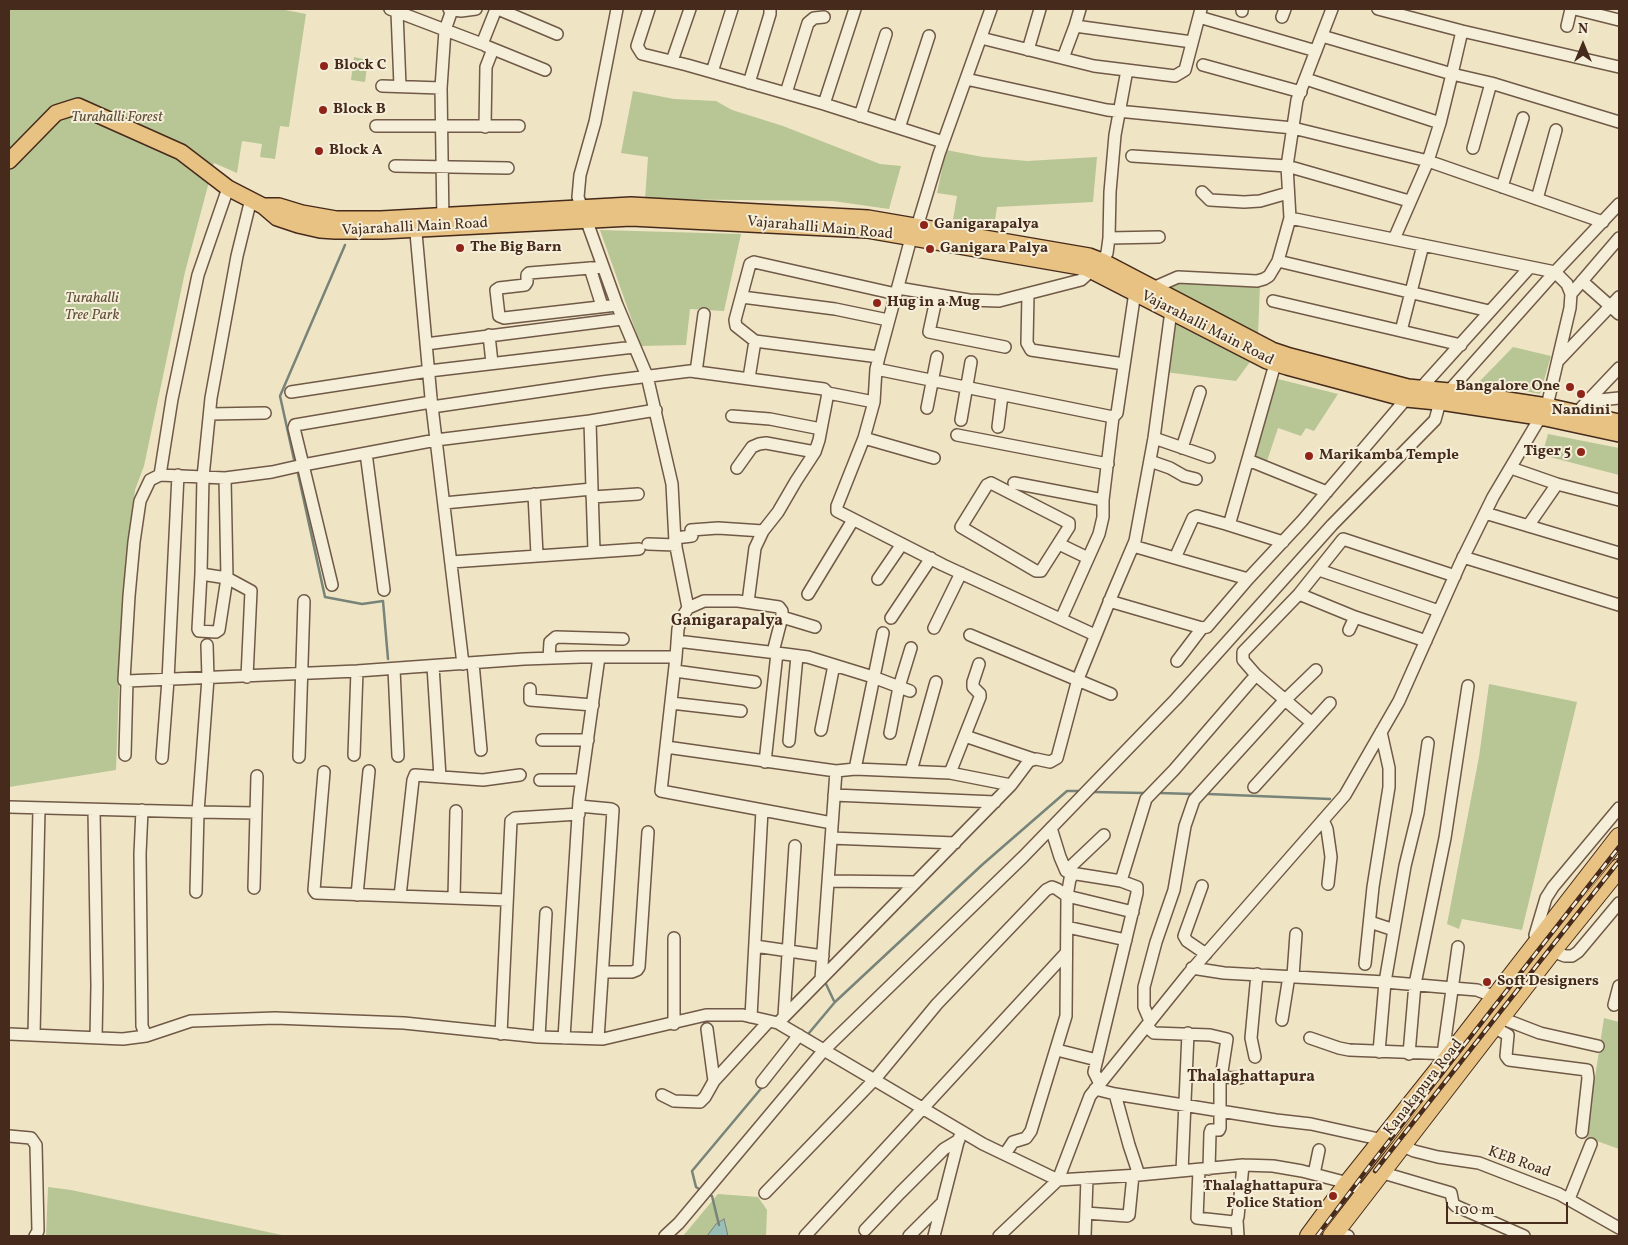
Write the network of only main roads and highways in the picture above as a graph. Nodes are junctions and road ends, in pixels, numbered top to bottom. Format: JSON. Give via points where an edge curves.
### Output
{"nodes":[{"id":1,"x":9,"y":161,"type":"edge"},
{"id":2,"x":1097,"y":266,"type":"junction"},
{"id":3,"x":1444,"y":396,"type":"junction"},
{"id":4,"x":1576,"y":419,"type":"junction"},
{"id":5,"x":1619,"y":422,"type":"edge"},
{"id":6,"x":1619,"y":434,"type":"edge"},
{"id":7,"x":1619,"y":837,"type":"edge"},
{"id":8,"x":1619,"y":868,"type":"edge"},
{"id":9,"x":1546,"y":946,"type":"junction"},
{"id":10,"x":1338,"y":1235,"type":"edge"},
{"id":11,"x":1309,"y":1236,"type":"edge"}],
"edges":[{"from":1,"to":2,"type":"main road","name":"Vajarahalli Main Road","via":[[56,113],[78,106],[181,152],[228,188],[257,202],[277,218],[320,230],[357,232],[416,223],[584,213],[914,232]]},
{"from":2,"to":3,"type":"main road","name":"Vajarahalli Main Road","via":[[1153,288],[1272,350]]},
{"from":2,"to":3,"type":"main road","name":"Vajarahalli Main Road","via":[[1134,292],[1275,364],[1406,399]]},
{"from":3,"to":4,"type":"main road","name":"Vajarahalli Main Road"},
{"from":4,"to":5,"type":"main road","name":"Vajarahalli Main Road"},
{"from":4,"to":6,"type":"main road","name":"Vajarahalli Main Road"},
{"from":7,"to":9,"type":"highway","name":"Kanakapura Road"},
{"from":8,"to":9,"type":"highway","name":"Kanakapura Road"},
{"from":9,"to":10,"type":"highway","name":"Kanakapura Road","via":[[1497,1023],[1380,1172]]},
{"from":9,"to":11,"type":"highway","name":"Kanakapura Road","via":[[1495,997],[1447,1054]]}]}
